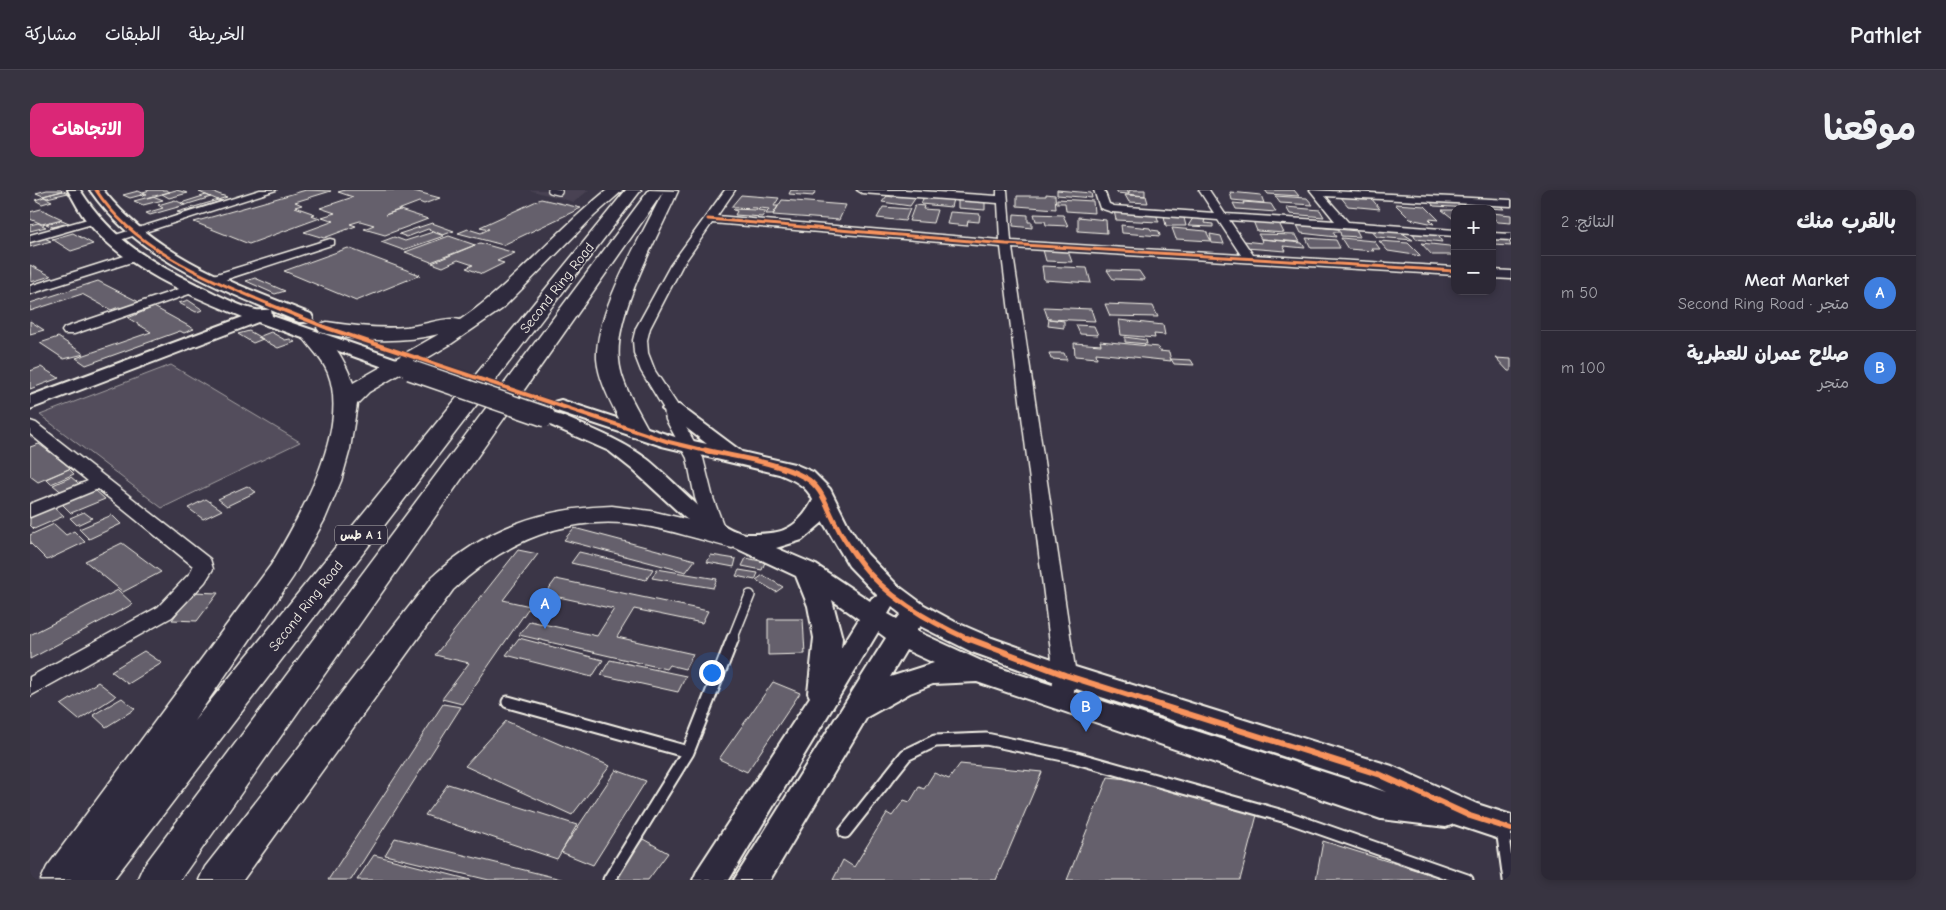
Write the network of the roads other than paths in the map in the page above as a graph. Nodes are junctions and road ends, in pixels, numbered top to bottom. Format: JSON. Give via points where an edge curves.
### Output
{"nodes":[{"id":1,"x":74,"y":190,"type":"edge"},
{"id":2,"x":96,"y":190,"type":"edge"},
{"id":3,"x":271,"y":190,"type":"edge"},
{"id":4,"x":552,"y":190,"type":"edge"},
{"id":5,"x":616,"y":190,"type":"edge"},
{"id":6,"x":634,"y":190,"type":"edge"},
{"id":7,"x":657,"y":190,"type":"edge"},
{"id":8,"x":672,"y":190,"type":"edge"},
{"id":9,"x":730,"y":190,"type":"edge"},
{"id":10,"x":862,"y":190,"type":"edge"},
{"id":11,"x":1099,"y":190,"type":"edge"},
{"id":12,"x":1204,"y":190,"type":"edge"},
{"id":13,"x":1316,"y":191,"type":"edge"},
{"id":14,"x":559,"y":192,"type":"dead end"},
{"id":15,"x":1003,"y":195,"type":"edge"},
{"id":16,"x":1511,"y":203,"type":"edge"},
{"id":17,"x":1220,"y":218,"type":"junction"},
{"id":18,"x":708,"y":219,"type":"junction"},
{"id":19,"x":95,"y":220,"type":"junction"},
{"id":20,"x":1345,"y":226,"type":"junction"},
{"id":21,"x":135,"y":232,"type":"junction"},
{"id":22,"x":1451,"y":233,"type":"edge"},
{"id":23,"x":1496,"y":236,"type":"edge"},
{"id":24,"x":1511,"y":237,"type":"edge"},
{"id":25,"x":30,"y":238,"type":"edge"},
{"id":26,"x":113,"y":239,"type":"junction"},
{"id":27,"x":330,"y":242,"type":"dead end"},
{"id":28,"x":1006,"y":244,"type":"junction"},
{"id":29,"x":134,"y":256,"type":"junction"},
{"id":30,"x":1248,"y":257,"type":"junction"},
{"id":31,"x":1451,"y":271,"type":"edge"},
{"id":32,"x":1496,"y":274,"type":"edge"},
{"id":33,"x":1511,"y":275,"type":"edge"},
{"id":34,"x":211,"y":280,"type":"junction"},
{"id":35,"x":192,"y":289,"type":"junction"},
{"id":36,"x":30,"y":290,"type":"edge"},
{"id":37,"x":495,"y":305,"type":"junction"},
{"id":38,"x":281,"y":308,"type":"junction"},
{"id":39,"x":257,"y":317,"type":"junction"},
{"id":40,"x":69,"y":331,"type":"dead end"},
{"id":41,"x":320,"y":332,"type":"junction"},
{"id":42,"x":412,"y":363,"type":"junction"},
{"id":43,"x":346,"y":402,"type":"junction"},
{"id":44,"x":30,"y":403,"type":"edge"},
{"id":45,"x":553,"y":411,"type":"junction"},
{"id":46,"x":673,"y":415,"type":"junction"},
{"id":47,"x":30,"y":426,"type":"edge"},
{"id":48,"x":640,"y":432,"type":"junction"},
{"id":49,"x":690,"y":448,"type":"junction"},
{"id":50,"x":739,"y":459,"type":"junction"},
{"id":51,"x":101,"y":482,"type":"junction"},
{"id":52,"x":824,"y":501,"type":"junction"},
{"id":53,"x":30,"y":511,"type":"edge"},
{"id":54,"x":724,"y":534,"type":"junction"},
{"id":55,"x":807,"y":571,"type":"junction"},
{"id":56,"x":888,"y":591,"type":"junction"},
{"id":57,"x":750,"y":595,"type":"dead end"},
{"id":58,"x":873,"y":617,"type":"junction"},
{"id":59,"x":908,"y":623,"type":"junction"},
{"id":60,"x":980,"y":672,"type":"junction"},
{"id":61,"x":1063,"y":686,"type":"junction"},
{"id":62,"x":30,"y":687,"type":"edge"},
{"id":63,"x":822,"y":699,"type":"junction"},
{"id":64,"x":508,"y":702,"type":"dead end"},
{"id":65,"x":856,"y":710,"type":"junction"},
{"id":66,"x":688,"y":752,"type":"junction"},
{"id":67,"x":1506,"y":827,"type":"edge"},
{"id":68,"x":845,"y":832,"type":"dead end"},
{"id":69,"x":61,"y":880,"type":"edge"},
{"id":70,"x":89,"y":880,"type":"edge"},
{"id":71,"x":157,"y":880,"type":"edge"},
{"id":72,"x":219,"y":880,"type":"edge"},
{"id":73,"x":609,"y":880,"type":"edge"},
{"id":74,"x":710,"y":880,"type":"edge"},
{"id":75,"x":751,"y":880,"type":"edge"},
{"id":76,"x":1466,"y":880,"type":"edge"},
{"id":77,"x":1509,"y":880,"type":"edge"}],
"edges":[{"from":1,"to":19,"type":"street","via":[[81,205]]},
{"from":2,"to":21,"type":"street"},
{"from":3,"to":21,"type":"street"},
{"from":4,"to":14,"type":"lane"},
{"from":5,"to":37,"type":"highway","via":[[588,213]]},
{"from":6,"to":70,"type":"highway","name":"Second Ring Road","number":"طس A 1"},
{"from":7,"to":71,"type":"highway","name":"Second Ring Road","number":"طس A 1"},
{"from":8,"to":48,"type":"highway","via":[[619,305],[608,346],[611,372]]},
{"from":9,"to":18,"type":"street"},
{"from":10,"to":15,"type":"street"},
{"from":11,"to":17,"type":"street","via":[[1104,206],[1112,210]]},
{"from":12,"to":17,"type":"street"},
{"from":13,"to":16,"type":"street"},
{"from":13,"to":20,"type":"street"},
{"from":15,"to":28,"type":"street"},
{"from":17,"to":20,"type":"street"},
{"from":17,"to":30,"type":"street"},
{"from":18,"to":28,"type":"street"},
{"from":18,"to":46,"type":"street","via":[[676,266],[643,328],[640,340],[648,371]]},
{"from":19,"to":25,"type":"street"},
{"from":19,"to":26,"type":"street"},
{"from":20,"to":22,"type":"street"},
{"from":21,"to":26,"type":"street"},
{"from":21,"to":34,"type":"street"},
{"from":23,"to":24,"type":"street"},
{"from":26,"to":29,"type":"street"},
{"from":27,"to":34,"type":"street"},
{"from":28,"to":30,"type":"street"},
{"from":28,"to":61,"type":"street"},
{"from":29,"to":35,"type":"street"},
{"from":29,"to":36,"type":"street"},
{"from":30,"to":31,"type":"street"},
{"from":32,"to":33,"type":"street"},
{"from":34,"to":38,"type":"street"},
{"from":35,"to":39,"type":"street"},
{"from":35,"to":40,"type":"street"},
{"from":37,"to":41,"type":"highway","via":[[467,319],[417,334]]},
{"from":37,"to":42,"type":"highway"},
{"from":38,"to":39,"type":"street"},
{"from":38,"to":41,"type":"street"},
{"from":39,"to":41,"type":"street"},
{"from":39,"to":44,"type":"street"},
{"from":41,"to":42,"type":"street"},
{"from":41,"to":43,"type":"highway","via":[[342,379]]},
{"from":42,"to":43,"type":"highway","via":[[361,387]]},
{"from":42,"to":45,"type":"street","bridge":true},
{"from":43,"to":69,"type":"highway","via":[[338,449],[328,481],[312,519],[283,570]]},
{"from":45,"to":48,"type":"street"},
{"from":45,"to":54,"type":"street","via":[[616,447],[641,465],[692,512]]},
{"from":46,"to":48,"type":"street","via":[[671,425],[659,431]]},
{"from":46,"to":49,"type":"street"},
{"from":46,"to":50,"type":"street"},
{"from":47,"to":51,"type":"street"},
{"from":48,"to":49,"type":"street"},
{"from":49,"to":50,"type":"street"},
{"from":49,"to":54,"type":"street","via":[[704,498]]},
{"from":50,"to":52,"type":"street","via":[[805,478],[819,489]]},
{"from":51,"to":53,"type":"street"},
{"from":51,"to":62,"type":"street","via":[[203,564],[203,569],[165,612]]},
{"from":52,"to":54,"type":"street","via":[[818,516],[804,530],[786,538],[766,542]]},
{"from":52,"to":56,"type":"street","via":[[858,560]]},
{"from":54,"to":55,"type":"street"},
{"from":54,"to":72,"type":"highway","via":[[638,517],[581,515],[540,524],[495,541],[458,566]]},
{"from":55,"to":58,"type":"street"},
{"from":55,"to":63,"type":"street","via":[[821,606],[828,638]]},
{"from":56,"to":58,"type":"street"},
{"from":56,"to":59,"type":"street"},
{"from":57,"to":66,"type":"lane"},
{"from":58,"to":59,"type":"street"},
{"from":58,"to":63,"type":"street"},
{"from":59,"to":60,"type":"street","via":[[924,648]]},
{"from":59,"to":61,"type":"street","via":[[946,629]]},
{"from":59,"to":65,"type":"street"},
{"from":60,"to":61,"type":"street"},
{"from":60,"to":65,"type":"street","via":[[931,674],[900,686]]},
{"from":61,"to":67,"type":"street","via":[[1381,805],[1470,816]]},
{"from":63,"to":74,"type":"street"},
{"from":64,"to":66,"type":"lane"},
{"from":65,"to":75,"type":"street"},
{"from":66,"to":73,"type":"lane"},
{"from":67,"to":77,"type":"lane"},
{"from":68,"to":76,"type":"lane","via":[[906,755],[935,741],[986,739],[1072,756],[1290,818]]}]}
